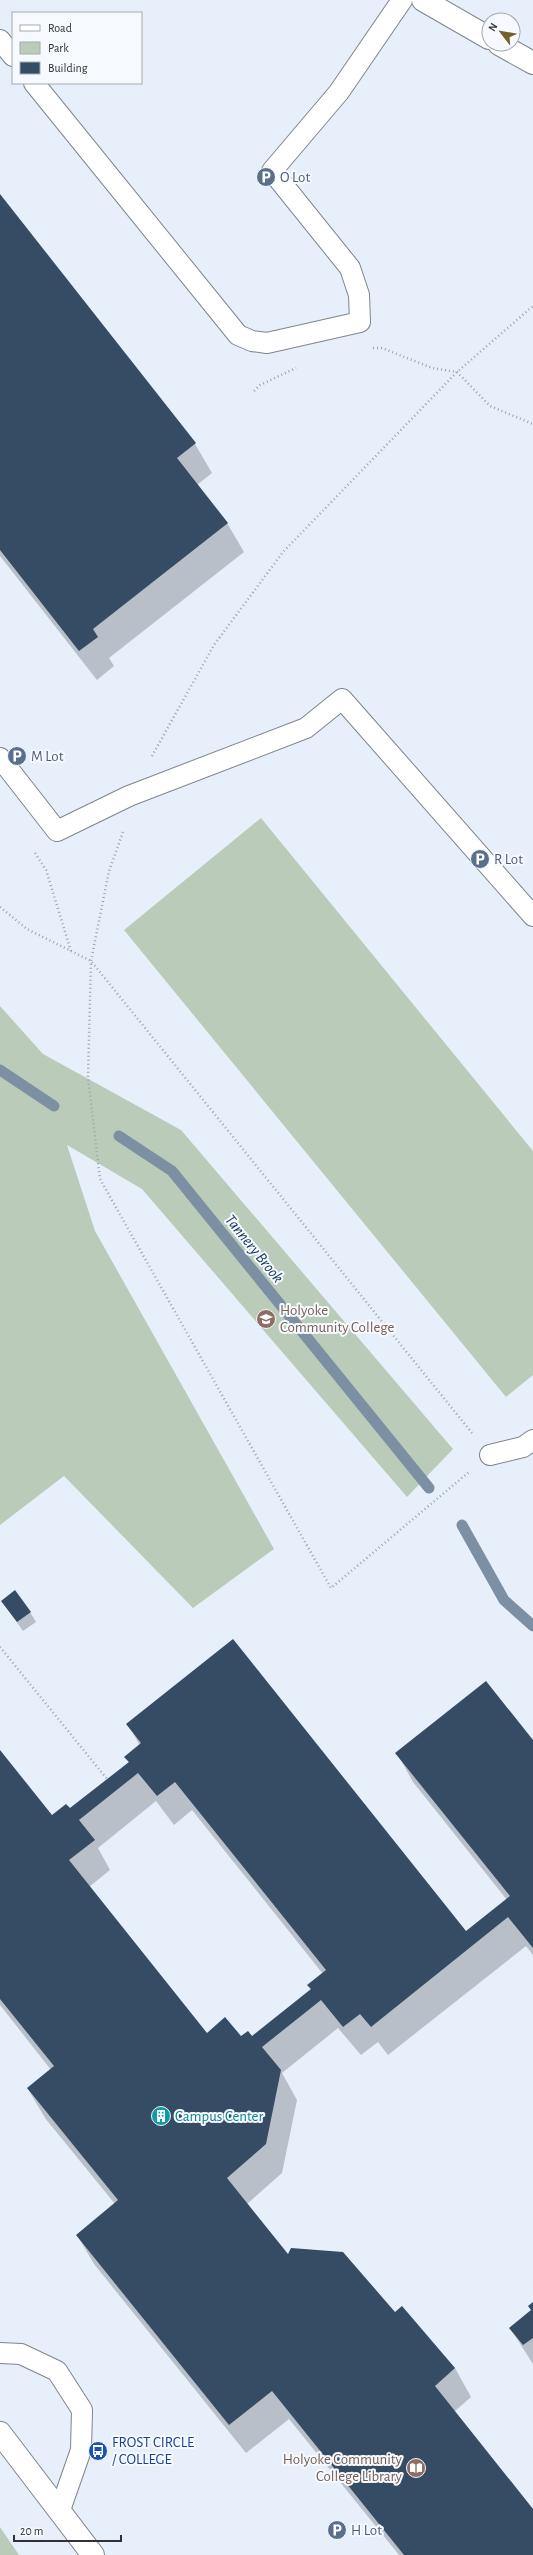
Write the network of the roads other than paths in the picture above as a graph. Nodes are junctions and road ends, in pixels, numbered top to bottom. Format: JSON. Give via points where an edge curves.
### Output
{"nodes":[{"id":1,"x":402,"y":0,"type":"edge"},
{"id":2,"x":423,"y":0,"type":"edge"},
{"id":3,"x":481,"y":33,"type":"edge"},
{"id":4,"x":0,"y":40,"type":"edge"},
{"id":5,"x":513,"y":52,"type":"edge"},
{"id":6,"x":12,"y":55,"type":"edge"},
{"id":7,"x":533,"y":63,"type":"edge"},
{"id":8,"x":35,"y":84,"type":"edge"},
{"id":9,"x":0,"y":758,"type":"edge"},
{"id":10,"x":533,"y":916,"type":"edge"},
{"id":11,"x":533,"y":1440,"type":"edge"},
{"id":12,"x":490,"y":1455,"type":"road end"},
{"id":13,"x":0,"y":2353,"type":"edge"},
{"id":14,"x":0,"y":2433,"type":"edge"},
{"id":15,"x":60,"y":2510,"type":"junction"},
{"id":16,"x":93,"y":2555,"type":"edge"}],
"edges":[{"from":1,"to":8,"type":"lane","via":[[338,92],[272,171],[350,268],[359,295],[360,322],[267,343],[252,341],[238,335]]},
{"from":2,"to":3,"type":"street"},
{"from":4,"to":6,"type":"lane"},
{"from":5,"to":7,"type":"street"},
{"from":9,"to":10,"type":"lane","via":[[57,832],[129,796],[306,728],[342,699]]},
{"from":11,"to":12,"type":"lane","via":[[523,1447]]},
{"from":13,"to":15,"type":"lane","via":[[21,2354],[57,2371],[82,2410],[81,2450]]},
{"from":14,"to":15,"type":"street"},
{"from":15,"to":16,"type":"street"}]}
